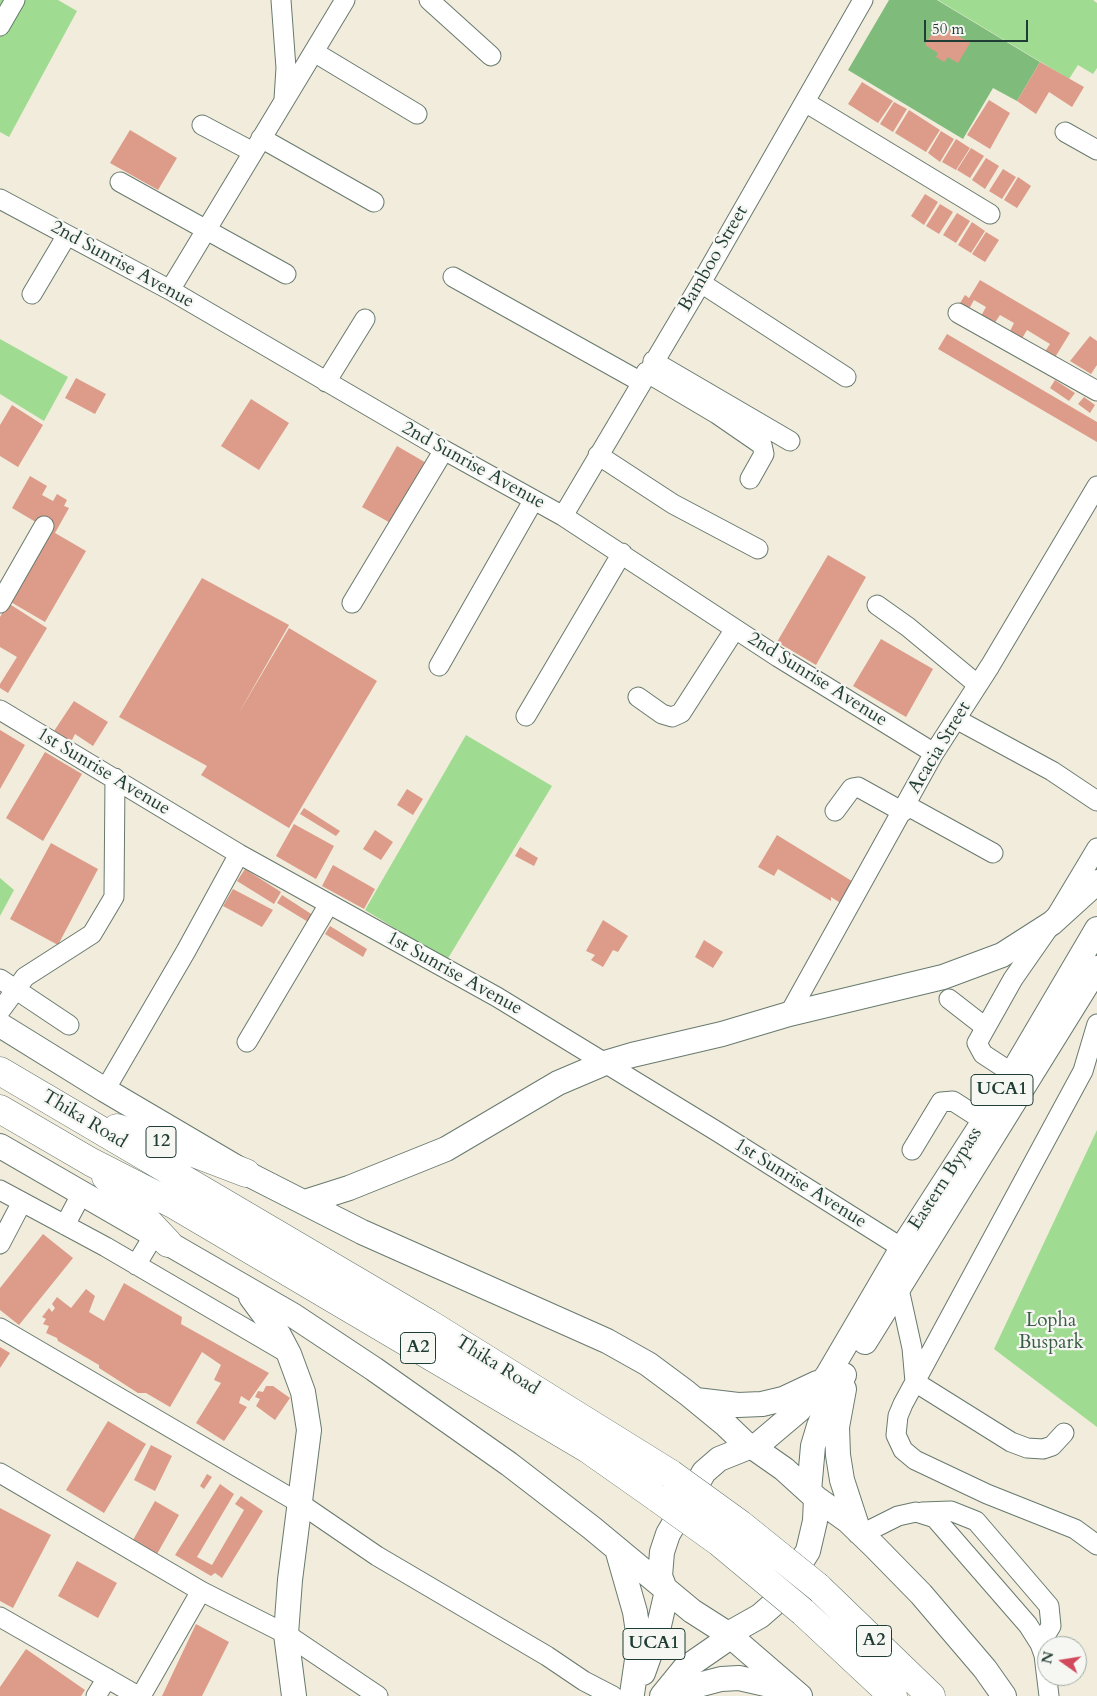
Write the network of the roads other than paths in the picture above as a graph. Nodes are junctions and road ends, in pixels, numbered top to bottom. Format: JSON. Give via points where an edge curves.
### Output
{"nodes":[{"id":1,"x":15,"y":0,"type":"edge"},
{"id":2,"x":281,"y":0,"type":"edge"},
{"id":3,"x":345,"y":0,"type":"edge"},
{"id":4,"x":429,"y":0,"type":"edge"},
{"id":5,"x":856,"y":2,"type":"edge"},
{"id":6,"x":0,"y":26,"type":"edge"},
{"id":7,"x":314,"y":52,"type":"junction"},
{"id":8,"x":491,"y":56,"type":"dead end"},
{"id":9,"x":284,"y":100,"type":"junction"},
{"id":10,"x":805,"y":102,"type":"junction"},
{"id":11,"x":417,"y":114,"type":"dead end"},
{"id":12,"x":202,"y":125,"type":"dead end"},
{"id":13,"x":1065,"y":132,"type":"dead end"},
{"id":14,"x":257,"y":145,"type":"junction"},
{"id":15,"x":1097,"y":150,"type":"edge"},
{"id":16,"x":120,"y":182,"type":"dead end"},
{"id":17,"x":0,"y":199,"type":"edge"},
{"id":18,"x":374,"y":202,"type":"dead end"},
{"id":19,"x":990,"y":214,"type":"dead end"},
{"id":20,"x":206,"y":229,"type":"junction"},
{"id":21,"x":67,"y":235,"type":"junction"},
{"id":22,"x":286,"y":274,"type":"dead end"},
{"id":23,"x":453,"y":277,"type":"dead end"},
{"id":24,"x":701,"y":283,"type":"junction"},
{"id":25,"x":170,"y":290,"type":"junction"},
{"id":26,"x":32,"y":294,"type":"dead end"},
{"id":27,"x":958,"y":313,"type":"dead end"},
{"id":28,"x":365,"y":319,"type":"dead end"},
{"id":29,"x":647,"y":372,"type":"junction"},
{"id":30,"x":846,"y":377,"type":"dead end"},
{"id":31,"x":326,"y":382,"type":"junction"},
{"id":32,"x":1097,"y":391,"type":"edge"},
{"id":33,"x":790,"y":441,"type":"dead end"},
{"id":34,"x":444,"y":450,"type":"junction"},
{"id":35,"x":598,"y":455,"type":"junction"},
{"id":36,"x":750,"y":479,"type":"dead end"},
{"id":37,"x":1097,"y":486,"type":"edge"},
{"id":38,"x":533,"y":501,"type":"junction"},
{"id":39,"x":563,"y":516,"type":"junction"},
{"id":40,"x":44,"y":526,"type":"dead end"},
{"id":41,"x":758,"y":550,"type":"dead end"},
{"id":42,"x":622,"y":553,"type":"junction"},
{"id":43,"x":352,"y":602,"type":"dead end"},
{"id":44,"x":0,"y":603,"type":"edge"},
{"id":45,"x":877,"y":604,"type":"dead end"},
{"id":46,"x":735,"y":629,"type":"junction"},
{"id":47,"x":439,"y":666,"type":"dead end"},
{"id":48,"x":978,"y":685,"type":"junction"},
{"id":49,"x":638,"y":697,"type":"dead end"},
{"id":50,"x":0,"y":710,"type":"edge"},
{"id":51,"x":526,"y":716,"type":"dead end"},
{"id":52,"x":956,"y":719,"type":"junction"},
{"id":53,"x":934,"y":753,"type":"junction"},
{"id":54,"x":115,"y":778,"type":"junction"},
{"id":55,"x":1097,"y":801,"type":"edge"},
{"id":56,"x":904,"y":809,"type":"junction"},
{"id":57,"x":835,"y":811,"type":"dead end"},
{"id":58,"x":1097,"y":848,"type":"edge"},
{"id":59,"x":239,"y":854,"type":"junction"},
{"id":60,"x":993,"y":854,"type":"dead end"},
{"id":61,"x":1097,"y":882,"type":"edge"},
{"id":62,"x":328,"y":904,"type":"junction"},
{"id":63,"x":1052,"y":923,"type":"junction"},
{"id":64,"x":1097,"y":929,"type":"edge"},
{"id":65,"x":1097,"y":968,"type":"edge"},
{"id":66,"x":0,"y":979,"type":"edge"},
{"id":67,"x":16,"y":990,"type":"junction"},
{"id":68,"x":949,"y":999,"type":"dead end"},
{"id":69,"x":0,"y":1012,"type":"edge"},
{"id":70,"x":789,"y":1014,"type":"junction"},
{"id":71,"x":70,"y":1024,"type":"dead end"},
{"id":72,"x":1097,"y":1024,"type":"edge"},
{"id":73,"x":0,"y":1025,"type":"edge"},
{"id":74,"x":985,"y":1027,"type":"junction"},
{"id":75,"x":247,"y":1042,"type":"dead end"},
{"id":76,"x":605,"y":1064,"type":"junction"},
{"id":77,"x":0,"y":1071,"type":"edge"},
{"id":78,"x":1012,"y":1073,"type":"junction"},
{"id":79,"x":105,"y":1090,"type":"junction"},
{"id":80,"x":0,"y":1109,"type":"edge"},
{"id":81,"x":75,"y":1115,"type":"junction"},
{"id":82,"x":984,"y":1121,"type":"junction"},
{"id":83,"x":0,"y":1146,"type":"edge"},
{"id":84,"x":912,"y":1150,"type":"dead end"},
{"id":85,"x":91,"y":1162,"type":"junction"},
{"id":86,"x":246,"y":1173,"type":"junction"},
{"id":87,"x":0,"y":1190,"type":"edge"},
{"id":88,"x":82,"y":1193,"type":"junction"},
{"id":89,"x":22,"y":1202,"type":"junction"},
{"id":90,"x":305,"y":1202,"type":"junction"},
{"id":91,"x":64,"y":1225,"type":"junction"},
{"id":92,"x":161,"y":1239,"type":"junction"},
{"id":93,"x":0,"y":1244,"type":"edge"},
{"id":94,"x":902,"y":1248,"type":"junction"},
{"id":95,"x":136,"y":1265,"type":"junction"},
{"id":96,"x":245,"y":1289,"type":"junction"},
{"id":97,"x":899,"y":1289,"type":"junction"},
{"id":98,"x":235,"y":1321,"type":"junction"},
{"id":99,"x":0,"y":1328,"type":"edge"},
{"id":100,"x":289,"y":1354,"type":"junction"},
{"id":101,"x":838,"y":1372,"type":"junction"},
{"id":102,"x":915,"y":1382,"type":"junction"},
{"id":103,"x":696,"y":1400,"type":"junction"},
{"id":104,"x":1064,"y":1433,"type":"dead end"},
{"id":105,"x":751,"y":1447,"type":"junction"},
{"id":106,"x":0,"y":1473,"type":"edge"},
{"id":107,"x":812,"y":1495,"type":"junction"},
{"id":108,"x":301,"y":1504,"type":"junction"},
{"id":109,"x":916,"y":1512,"type":"junction"},
{"id":110,"x":860,"y":1533,"type":"junction"},
{"id":111,"x":1097,"y":1545,"type":"edge"},
{"id":112,"x":617,"y":1549,"type":"junction"},
{"id":113,"x":666,"y":1590,"type":"junction"},
{"id":114,"x":201,"y":1591,"type":"junction"},
{"id":115,"x":0,"y":1617,"type":"edge"},
{"id":116,"x":286,"y":1634,"type":"junction"},
{"id":117,"x":728,"y":1634,"type":"junction"},
{"id":118,"x":1045,"y":1636,"type":"edge"},
{"id":119,"x":1037,"y":1639,"type":"edge"},
{"id":120,"x":107,"y":1678,"type":"junction"},
{"id":121,"x":797,"y":1694,"type":"edge"},
{"id":122,"x":626,"y":1695,"type":"edge"},
{"id":123,"x":96,"y":1696,"type":"edge"},
{"id":124,"x":139,"y":1696,"type":"edge"},
{"id":125,"x":294,"y":1696,"type":"edge"},
{"id":126,"x":378,"y":1696,"type":"edge"},
{"id":127,"x":662,"y":1696,"type":"edge"},
{"id":128,"x":675,"y":1696,"type":"edge"},
{"id":129,"x":893,"y":1696,"type":"edge"},
{"id":130,"x":931,"y":1696,"type":"edge"},
{"id":131,"x":1004,"y":1696,"type":"edge"}],
"edges":[{"from":1,"to":6,"type":"street"},
{"from":2,"to":9,"type":"street","via":[[286,68]]},
{"from":3,"to":7,"type":"street"},
{"from":4,"to":8,"type":"street"},
{"from":5,"to":10,"type":"street","name":"Bamboo Street"},
{"from":7,"to":9,"type":"street"},
{"from":7,"to":11,"type":"street"},
{"from":9,"to":14,"type":"street"},
{"from":10,"to":19,"type":"street"},
{"from":10,"to":24,"type":"street","name":"Bamboo Street"},
{"from":12,"to":14,"type":"street"},
{"from":13,"to":15,"type":"street"},
{"from":14,"to":18,"type":"street"},
{"from":14,"to":20,"type":"street"},
{"from":16,"to":20,"type":"street"},
{"from":17,"to":21,"type":"street","name":"2nd Sunrise Avenue"},
{"from":20,"to":22,"type":"street"},
{"from":20,"to":25,"type":"street"},
{"from":21,"to":25,"type":"street","name":"2nd Sunrise Avenue"},
{"from":21,"to":26,"type":"street"},
{"from":23,"to":29,"type":"street"},
{"from":24,"to":29,"type":"street","name":"Bamboo Street"},
{"from":24,"to":30,"type":"street"},
{"from":25,"to":31,"type":"street","name":"2nd Sunrise Avenue"},
{"from":27,"to":32,"type":"street"},
{"from":28,"to":31,"type":"street"},
{"from":29,"to":33,"type":"street"},
{"from":29,"to":35,"type":"street","name":"Bamboo Street"},
{"from":29,"to":36,"type":"street","via":[[762,445],[764,454]]},
{"from":31,"to":34,"type":"street","name":"2nd Sunrise Avenue"},
{"from":34,"to":38,"type":"street","name":"2nd Sunrise Avenue"},
{"from":34,"to":43,"type":"street"},
{"from":35,"to":39,"type":"street","name":"Bamboo Street"},
{"from":35,"to":41,"type":"street","via":[[673,504]]},
{"from":37,"to":48,"type":"street","name":"Acacia Street"},
{"from":38,"to":39,"type":"street","name":"2nd Sunrise Avenue"},
{"from":38,"to":47,"type":"street"},
{"from":39,"to":42,"type":"street","name":"2nd Sunrise Avenue"},
{"from":40,"to":44,"type":"street"},
{"from":42,"to":46,"type":"street","name":"2nd Sunrise Avenue"},
{"from":42,"to":51,"type":"street"},
{"from":45,"to":48,"type":"street"},
{"from":46,"to":49,"type":"street","via":[[681,713],[672,717],[662,714]]},
{"from":46,"to":53,"type":"street","name":"2nd Sunrise Avenue"},
{"from":48,"to":52,"type":"street","name":"Acacia Street"},
{"from":50,"to":54,"type":"street","name":"1st Sunrise Avenue"},
{"from":52,"to":53,"type":"street","name":"Acacia Street"},
{"from":52,"to":55,"type":"street","via":[[1052,771]]},
{"from":53,"to":56,"type":"street","name":"Acacia Street"},
{"from":54,"to":59,"type":"street","name":"1st Sunrise Avenue"},
{"from":54,"to":67,"type":"street","via":[[114,897],[92,934],[25,977]]},
{"from":56,"to":57,"type":"street","via":[[858,787],[852,788]]},
{"from":56,"to":60,"type":"street"},
{"from":56,"to":70,"type":"street","name":"Acacia Street"},
{"from":58,"to":63,"type":"street"},
{"from":59,"to":62,"type":"street","name":"1st Sunrise Avenue"},
{"from":59,"to":79,"type":"street"},
{"from":61,"to":63,"type":"main road"},
{"from":62,"to":75,"type":"street"},
{"from":62,"to":76,"type":"street","name":"1st Sunrise Avenue","via":[[497,997]]},
{"from":63,"to":70,"type":"main road","via":[[1002,955],[943,977]]},
{"from":63,"to":74,"type":"street","via":[[1013,978]]},
{"from":64,"to":78,"type":"main road","name":"Eastern Bypass","number":"UCA1"},
{"from":65,"to":97,"type":"main road","name":"Eastern Bypass","number":"UCA1"},
{"from":66,"to":67,"type":"street"},
{"from":67,"to":69,"type":"street"},
{"from":67,"to":71,"type":"street"},
{"from":68,"to":74,"type":"street"},
{"from":70,"to":76,"type":"main road"},
{"from":72,"to":102,"type":"street","via":[[1083,1071]]},
{"from":73,"to":79,"type":"main road","name":"Thika Road"},
{"from":74,"to":78,"type":"street","via":[[976,1043],[978,1049]]},
{"from":76,"to":90,"type":"main road","via":[[558,1083],[446,1149]]},
{"from":76,"to":94,"type":"street","name":"1st Sunrise Avenue"},
{"from":77,"to":81,"type":"highway","name":"Thika Road","number":"A2"},
{"from":78,"to":82,"type":"main road","name":"Eastern Bypass","number":"UCA1"},
{"from":79,"to":86,"type":"main road","name":"Thika Road"},
{"from":80,"to":85,"type":"highway","name":"Thika Road","number":"A2"},
{"from":81,"to":86,"type":"highway","number":"12","via":[[175,1146]]},
{"from":81,"to":130,"type":"highway","name":"Thika Road","number":"A2","bridge":true,"via":[[428,1323],[671,1474],[818,1587]]},
{"from":82,"to":84,"type":"street","via":[[953,1101],[941,1102]]},
{"from":82,"to":94,"type":"main road","name":"Eastern Bypass","number":"UCA1"},
{"from":83,"to":88,"type":"main road"},
{"from":85,"to":92,"type":"highway"},
{"from":85,"to":129,"type":"highway","name":"Thika Road","number":"A2","bridge":true,"via":[[173,1204],[588,1449],[719,1542],[804,1612]]},
{"from":86,"to":90,"type":"main road","name":"Thika Road"},
{"from":87,"to":89,"type":"street"},
{"from":88,"to":91,"type":"street"},
{"from":88,"to":92,"type":"main road"},
{"from":89,"to":91,"type":"street"},
{"from":89,"to":93,"type":"street"},
{"from":90,"to":103,"type":"main road","name":"Thika Road","via":[[362,1232],[607,1341],[648,1364]]},
{"from":91,"to":95,"type":"street"},
{"from":92,"to":95,"type":"street"},
{"from":92,"to":96,"type":"main road"},
{"from":94,"to":101,"type":"main road","number":"UCA1"},
{"from":95,"to":98,"type":"street"},
{"from":96,"to":98,"type":"street"},
{"from":96,"to":100,"type":"main road"},
{"from":96,"to":112,"type":"main road","via":[[294,1316],[434,1411],[509,1464]]},
{"from":97,"to":101,"type":"main road","number":"UCA1"},
{"from":97,"to":102,"type":"street","via":[[912,1348]]},
{"from":98,"to":100,"type":"street"},
{"from":99,"to":108,"type":"street"},
{"from":100,"to":108,"type":"main road","via":[[303,1392],[309,1430]]},
{"from":101,"to":103,"type":"main road","via":[[806,1390],[762,1404]]},
{"from":101,"to":105,"type":"main road","number":"UCA1","via":[[800,1410]]},
{"from":101,"to":107,"type":"main road","number":"UCA1","via":[[814,1446]]},
{"from":101,"to":110,"type":"main road","via":[[838,1455],[842,1480]]},
{"from":102,"to":104,"type":"street","via":[[1011,1442],[1027,1448],[1052,1446]]},
{"from":102,"to":111,"type":"street","via":[[896,1425],[898,1440],[908,1456],[987,1494],[1075,1529]]},
{"from":103,"to":105,"type":"main road","name":"Thika Road"},
{"from":105,"to":107,"type":"main road","via":[[784,1469]]},
{"from":105,"to":113,"type":"main road","via":[[720,1459],[704,1472],[668,1534],[662,1552],[660,1576]]},
{"from":106,"to":114,"type":"street"},
{"from":107,"to":110,"type":"main road"},
{"from":107,"to":117,"type":"main road","via":[[815,1520],[808,1551],[776,1602],[760,1616]]},
{"from":108,"to":116,"type":"main road"},
{"from":108,"to":122,"type":"street","via":[[377,1556],[548,1656],[584,1682]]},
{"from":109,"to":110,"type":"street","via":[[898,1516]]},
{"from":109,"to":118,"type":"street","via":[[951,1511],[976,1521],[1049,1606],[1051,1626]]},
{"from":109,"to":119,"type":"street","via":[[935,1518]]},
{"from":110,"to":131,"type":"main road","via":[[921,1594],[986,1669]]},
{"from":112,"to":113,"type":"main road"},
{"from":112,"to":122,"type":"main road","via":[[638,1632],[638,1653]]},
{"from":113,"to":117,"type":"main road"},
{"from":113,"to":122,"type":"main road","number":"UCA1","via":[[654,1647]]},
{"from":114,"to":116,"type":"street"},
{"from":114,"to":124,"type":"street"},
{"from":115,"to":120,"type":"street"},
{"from":116,"to":125,"type":"main road"},
{"from":116,"to":126,"type":"street"},
{"from":117,"to":121,"type":"main road"},
{"from":117,"to":127,"type":"main road","via":[[723,1642],[684,1669]]},
{"from":120,"to":123,"type":"street"},
{"from":120,"to":124,"type":"street"},
{"from":121,"to":128,"type":"main road","via":[[739,1678],[710,1681]]}]}
